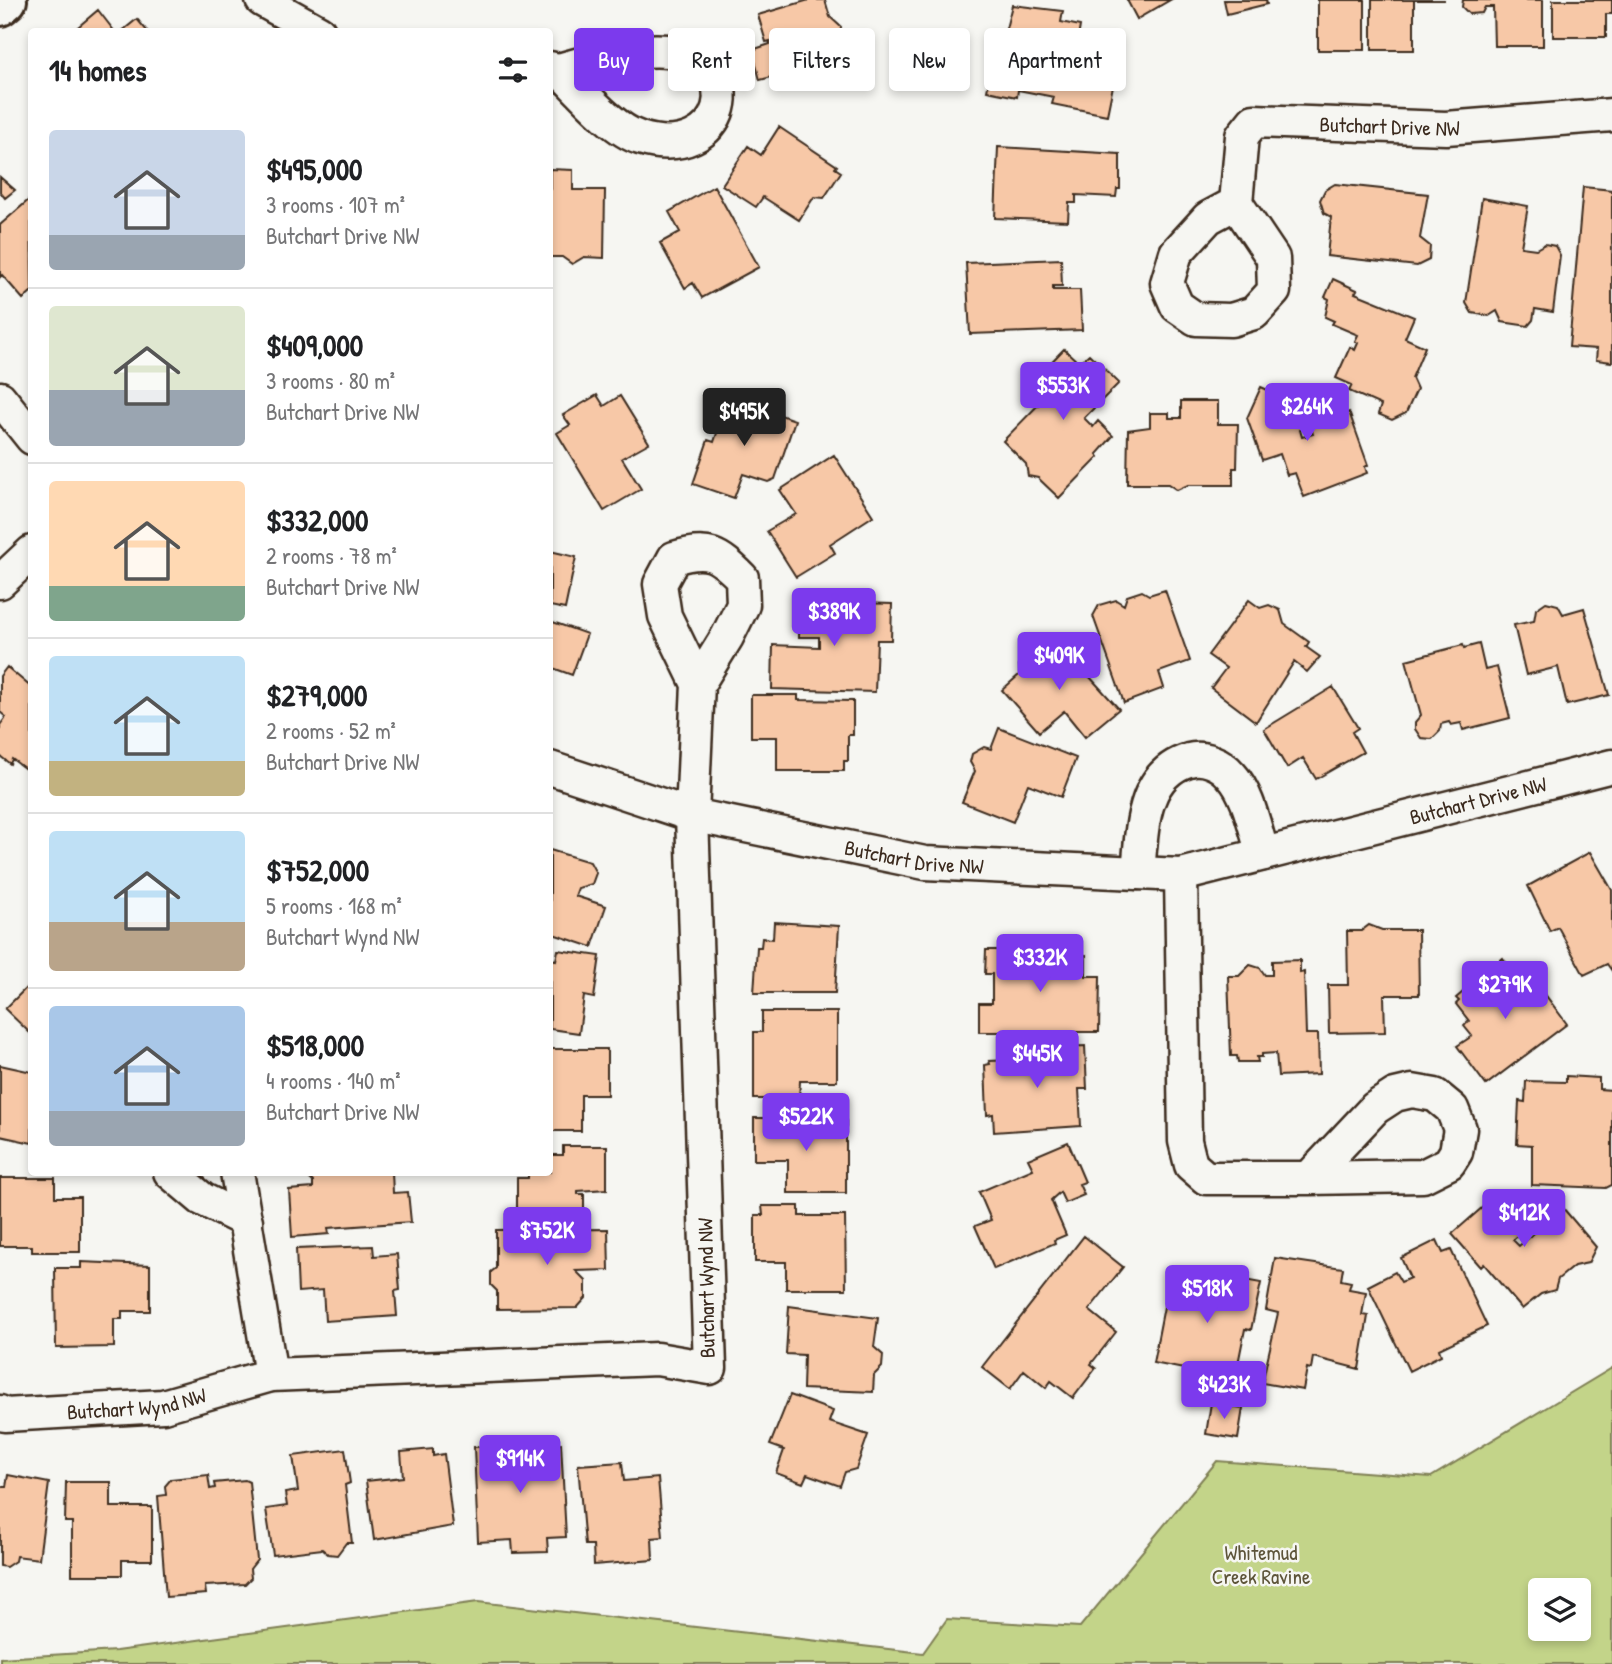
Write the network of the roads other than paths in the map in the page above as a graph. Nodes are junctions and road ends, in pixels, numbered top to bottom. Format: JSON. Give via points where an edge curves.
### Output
{"nodes":[{"id":1,"x":7,"y":0,"type":"edge"},
{"id":2,"x":262,"y":0,"type":"edge"},
{"id":3,"x":0,"y":6,"type":"edge"},
{"id":4,"x":312,"y":28,"type":"edge"},
{"id":5,"x":554,"y":69,"type":"edge"},
{"id":6,"x":1612,"y":115,"type":"edge"},
{"id":7,"x":1236,"y":203,"type":"dead end"},
{"id":8,"x":0,"y":398,"type":"edge"},
{"id":9,"x":28,"y":433,"type":"edge"},
{"id":10,"x":28,"y":556,"type":"edge"},
{"id":11,"x":0,"y":582,"type":"edge"},
{"id":12,"x":698,"y":684,"type":"dead end"},
{"id":13,"x":1612,"y":766,"type":"edge"},
{"id":14,"x":553,"y":769,"type":"edge"},
{"id":15,"x":692,"y":815,"type":"junction"},
{"id":16,"x":1263,"y":854,"type":"junction"},
{"id":17,"x":1138,"y":873,"type":"junction"},
{"id":18,"x":1181,"y":875,"type":"junction"},
{"id":19,"x":175,"y":1176,"type":"edge"},
{"id":20,"x":238,"y":1176,"type":"edge"},
{"id":21,"x":1310,"y":1178,"type":"dead end"},
{"id":22,"x":246,"y":1220,"type":"junction"},
{"id":23,"x":271,"y":1375,"type":"junction"},
{"id":24,"x":0,"y":1412,"type":"edge"}],
"edges":[{"from":1,"to":3,"type":"street"},
{"from":2,"to":4,"type":"street"},
{"from":5,"to":5,"type":"street","via":[[638,138],[695,137],[711,126],[719,106],[719,85],[709,70],[691,57],[670,51],[610,56]]},
{"from":6,"to":7,"type":"street","name":"Butchart Drive NW","via":[[1446,128],[1254,121],[1242,136]]},
{"from":8,"to":9,"type":"street"},
{"from":10,"to":11,"type":"street"},
{"from":12,"to":15,"type":"street"},
{"from":13,"to":16,"type":"street","name":"Butchart Drive NW"},
{"from":14,"to":15,"type":"street","name":"Butchart Drive NW"},
{"from":15,"to":17,"type":"street","name":"Butchart Drive NW","via":[[925,863]]},
{"from":15,"to":23,"type":"street","name":"Butchart Wynd NW","via":[[710,1367],[657,1359]]},
{"from":16,"to":17,"type":"street","via":[[1233,776],[1217,762],[1195,758],[1175,764],[1155,781],[1143,824]]},
{"from":16,"to":18,"type":"street","name":"Butchart Drive NW"},
{"from":17,"to":18,"type":"street","name":"Butchart Drive NW"},
{"from":18,"to":21,"type":"street","via":[[1185,1140],[1191,1165],[1206,1178]]},
{"from":19,"to":22,"type":"street","via":[[202,1199]]},
{"from":20,"to":22,"type":"street"},
{"from":22,"to":23,"type":"street"},
{"from":23,"to":24,"type":"street","name":"Butchart Wynd NW","via":[[163,1406]]}]}
